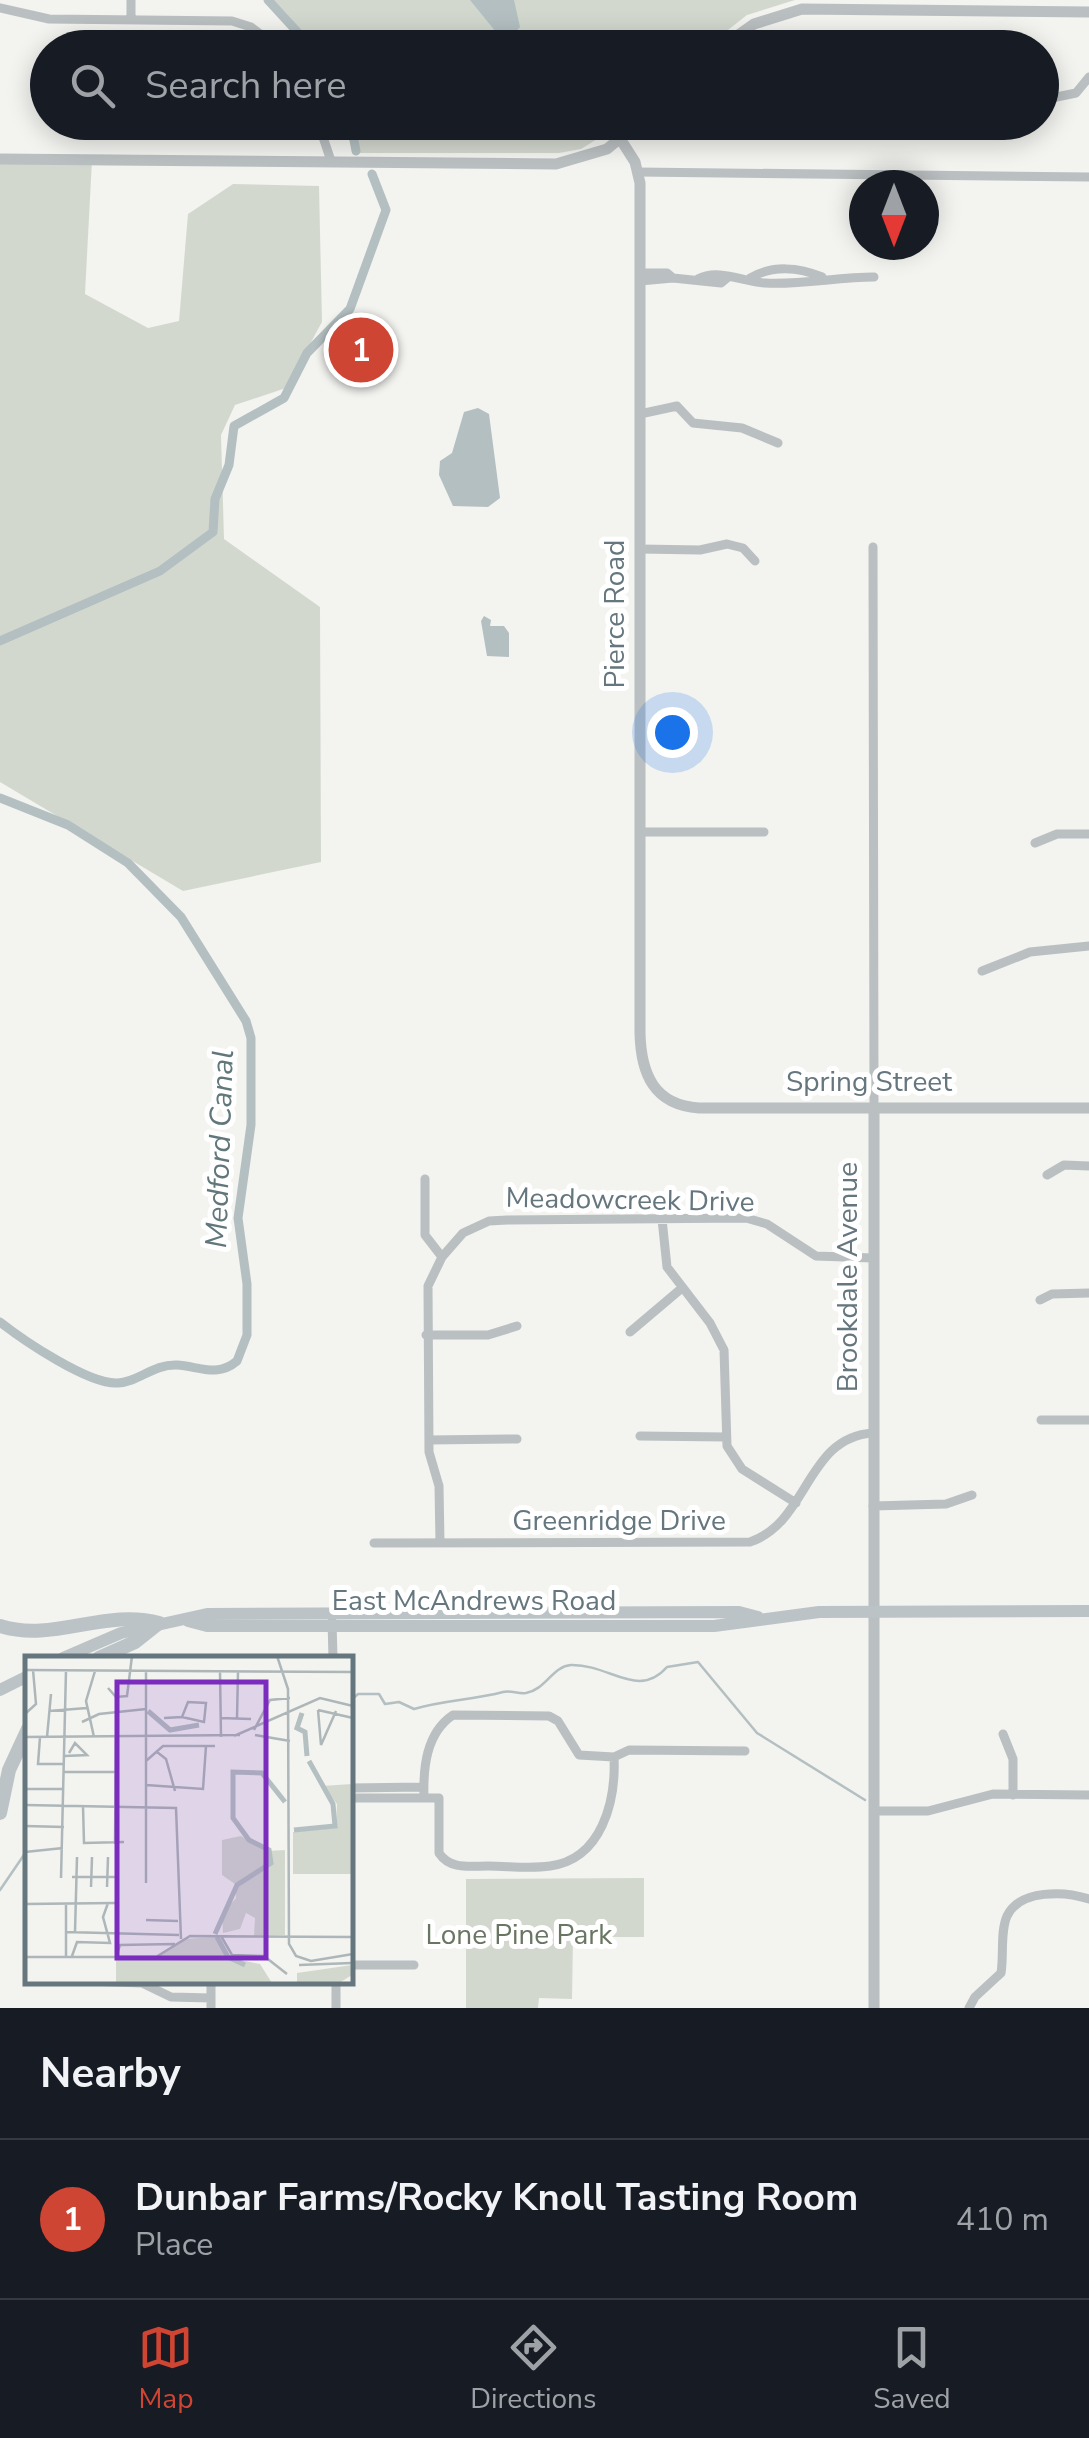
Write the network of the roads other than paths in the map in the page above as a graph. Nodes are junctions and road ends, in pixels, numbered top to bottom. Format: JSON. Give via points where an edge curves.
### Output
{"nodes":[{"id":1,"x":131,"y":0,"type":"edge"},
{"id":2,"x":0,"y":8,"type":"edge"},
{"id":3,"x":1089,"y":12,"type":"edge"},
{"id":4,"x":131,"y":18,"type":"junction"},
{"id":5,"x":255,"y":30,"type":"edge"},
{"id":6,"x":746,"y":30,"type":"edge"},
{"id":7,"x":1089,"y":77,"type":"edge"},
{"id":8,"x":1059,"y":96,"type":"edge"},
{"id":9,"x":324,"y":140,"type":"edge"},
{"id":10,"x":621,"y":140,"type":"joint"},
{"id":11,"x":0,"y":159,"type":"edge"},
{"id":12,"x":331,"y":161,"type":"junction"},
{"id":13,"x":638,"y":172,"type":"junction"},
{"id":14,"x":1089,"y":176,"type":"edge"},
{"id":15,"x":640,"y":277,"type":"junction"},
{"id":16,"x":874,"y":277,"type":"dead end"},
{"id":17,"x":640,"y":414,"type":"junction"},
{"id":18,"x":778,"y":443,"type":"dead end"},
{"id":19,"x":872,"y":547,"type":"dead end"},
{"id":20,"x":640,"y":549,"type":"junction"},
{"id":21,"x":755,"y":560,"type":"dead end"},
{"id":22,"x":640,"y":832,"type":"junction"},
{"id":23,"x":764,"y":832,"type":"dead end"},
{"id":24,"x":1089,"y":834,"type":"edge"},
{"id":25,"x":1036,"y":844,"type":"dead end"},
{"id":26,"x":1089,"y":946,"type":"edge"},
{"id":27,"x":982,"y":971,"type":"dead end"},
{"id":28,"x":654,"y":1089,"type":"joint"},
{"id":29,"x":874,"y":1107,"type":"junction"},
{"id":30,"x":1089,"y":1108,"type":"edge"},
{"id":31,"x":1089,"y":1166,"type":"edge"},
{"id":32,"x":1046,"y":1175,"type":"dead end"},
{"id":33,"x":425,"y":1179,"type":"dead end"},
{"id":34,"x":662,"y":1220,"type":"junction"},
{"id":35,"x":442,"y":1257,"type":"junction"},
{"id":36,"x":873,"y":1258,"type":"junction"},
{"id":37,"x":682,"y":1288,"type":"junction"},
{"id":38,"x":1089,"y":1293,"type":"edge"},
{"id":39,"x":1040,"y":1300,"type":"dead end"},
{"id":40,"x":517,"y":1326,"type":"dead end"},
{"id":41,"x":630,"y":1332,"type":"dead end"},
{"id":42,"x":426,"y":1335,"type":"junction"},
{"id":43,"x":1041,"y":1420,"type":"dead end"},
{"id":44,"x":1089,"y":1420,"type":"edge"},
{"id":45,"x":873,"y":1433,"type":"junction"},
{"id":46,"x":640,"y":1436,"type":"dead end"},
{"id":47,"x":726,"y":1437,"type":"junction"},
{"id":48,"x":517,"y":1439,"type":"dead end"},
{"id":49,"x":428,"y":1440,"type":"junction"},
{"id":50,"x":972,"y":1496,"type":"dead end"},
{"id":51,"x":796,"y":1502,"type":"junction"},
{"id":52,"x":872,"y":1506,"type":"junction"},
{"id":53,"x":440,"y":1542,"type":"junction"},
{"id":54,"x":374,"y":1543,"type":"dead end"},
{"id":55,"x":874,"y":1610,"type":"junction"},
{"id":56,"x":1089,"y":1611,"type":"edge"},
{"id":57,"x":332,"y":1620,"type":"junction"},
{"id":58,"x":159,"y":1623,"type":"junction"},
{"id":59,"x":0,"y":1626,"type":"edge"},
{"id":60,"x":68,"y":1656,"type":"edge"},
{"id":61,"x":103,"y":1656,"type":"edge"},
{"id":62,"x":333,"y":1656,"type":"edge"},
{"id":63,"x":25,"y":1678,"type":"edge"},
{"id":64,"x":0,"y":1690,"type":"edge"},
{"id":65,"x":1003,"y":1734,"type":"dead end"},
{"id":66,"x":25,"y":1735,"type":"edge"},
{"id":67,"x":745,"y":1751,"type":"dead end"},
{"id":68,"x":614,"y":1758,"type":"junction"},
{"id":69,"x":352,"y":1788,"type":"edge"},
{"id":70,"x":424,"y":1792,"type":"junction"},
{"id":71,"x":1089,"y":1794,"type":"edge"},
{"id":72,"x":1014,"y":1795,"type":"junction"},
{"id":73,"x":352,"y":1798,"type":"edge"},
{"id":74,"x":875,"y":1810,"type":"junction"},
{"id":75,"x":0,"y":1814,"type":"edge"},
{"id":76,"x":1089,"y":1899,"type":"edge"},
{"id":77,"x":352,"y":1965,"type":"edge"},
{"id":78,"x":414,"y":1965,"type":"dead end"},
{"id":79,"x":115,"y":1983,"type":"edge"},
{"id":80,"x":211,"y":2003,"type":"edge"},
{"id":81,"x":874,"y":2008,"type":"edge"},
{"id":82,"x":969,"y":2008,"type":"edge"}],
"edges":[{"from":1,"to":4,"type":"street"},
{"from":2,"to":4,"type":"street","via":[[49,19]]},
{"from":3,"to":6,"type":"street","via":[[802,10]]},
{"from":4,"to":5,"type":"street","via":[[232,21]]},
{"from":7,"to":8,"type":"street","via":[[1076,93]]},
{"from":9,"to":12,"type":"street"},
{"from":10,"to":12,"type":"street","via":[[556,164]]},
{"from":10,"to":13,"type":"street","name":"Pierce Road"},
{"from":11,"to":12,"type":"street"},
{"from":13,"to":14,"type":"street"},
{"from":13,"to":15,"type":"street","name":"Pierce Road"},
{"from":15,"to":16,"type":"street","via":[[806,283]]},
{"from":15,"to":17,"type":"street","name":"Pierce Road"},
{"from":17,"to":18,"type":"street","via":[[677,406],[693,423],[742,428]]},
{"from":17,"to":20,"type":"street","name":"Pierce Road"},
{"from":19,"to":29,"type":"street","name":"Brookdale Avenue"},
{"from":20,"to":21,"type":"street","via":[[727,544]]},
{"from":20,"to":22,"type":"street","name":"Pierce Road"},
{"from":22,"to":23,"type":"street"},
{"from":22,"to":28,"type":"street","name":"Pierce Road","via":[[640,1044]]},
{"from":24,"to":25,"type":"street","via":[[1057,834]]},
{"from":26,"to":27,"type":"street","via":[[1030,952]]},
{"from":28,"to":29,"type":"street","name":"Spring Street","via":[[688,1107]]},
{"from":29,"to":30,"type":"street","name":"Spring Street"},
{"from":29,"to":36,"type":"street","name":"Brookdale Avenue"},
{"from":31,"to":32,"type":"street","via":[[1064,1166]]},
{"from":33,"to":35,"type":"street","via":[[425,1235]]},
{"from":34,"to":35,"type":"street","name":"Meadowcreek Drive","via":[[489,1222],[463,1233]]},
{"from":34,"to":36,"type":"street","name":"Meadowcreek Drive","via":[[756,1220],[816,1256]]},
{"from":34,"to":37,"type":"street","via":[[663,1256]]},
{"from":35,"to":42,"type":"street","via":[[428,1286]]},
{"from":36,"to":45,"type":"street","name":"Brookdale Avenue"},
{"from":37,"to":41,"type":"street"},
{"from":37,"to":47,"type":"street","via":[[724,1350]]},
{"from":38,"to":39,"type":"street"},
{"from":40,"to":42,"type":"street","via":[[488,1335]]},
{"from":42,"to":49,"type":"street"},
{"from":43,"to":44,"type":"street"},
{"from":45,"to":51,"type":"street","name":"Greenridge Drive","via":[[849,1436],[830,1449]]},
{"from":45,"to":52,"type":"street","name":"Brookdale Avenue"},
{"from":46,"to":47,"type":"street"},
{"from":47,"to":51,"type":"street","via":[[742,1469]]},
{"from":48,"to":49,"type":"street"},
{"from":49,"to":53,"type":"street","via":[[439,1486]]},
{"from":50,"to":52,"type":"street","via":[[946,1504]]},
{"from":51,"to":53,"type":"street","name":"Greenridge Drive","via":[[777,1529],[735,1544]]},
{"from":52,"to":55,"type":"street","name":"Brookdale Avenue"},
{"from":53,"to":54,"type":"street","name":"Greenridge Drive"},
{"from":55,"to":56,"type":"main road","name":"East McAndrews Road"},
{"from":55,"to":57,"type":"main road","name":"East McAndrews Road"},
{"from":55,"to":74,"type":"street","name":"Brookdale Avenue"},
{"from":57,"to":58,"type":"main road","name":"East McAndrews Road"},
{"from":57,"to":62,"type":"street"},
{"from":58,"to":59,"type":"main road","via":[[134,1617],[33,1632]]},
{"from":58,"to":60,"type":"main road","name":"East McAndrews Road"},
{"from":58,"to":61,"type":"main road"},
{"from":63,"to":64,"type":"main road"},
{"from":65,"to":72,"type":"street"},
{"from":66,"to":75,"type":"main road"},
{"from":67,"to":68,"type":"street","via":[[629,1750]]},
{"from":68,"to":70,"type":"street","via":[[579,1755],[549,1716],[453,1716],[443,1722],[423,1762]]},
{"from":68,"to":70,"type":"street","via":[[613,1796],[603,1824],[579,1854],[550,1866],[445,1862],[439,1853],[439,1798]]},
{"from":69,"to":70,"type":"street"},
{"from":70,"to":73,"type":"street"},
{"from":71,"to":72,"type":"street"},
{"from":72,"to":74,"type":"street","via":[[977,1796],[928,1810]]},
{"from":74,"to":81,"type":"street","name":"Brookdale Avenue"},
{"from":76,"to":82,"type":"street","via":[[1032,1896],[1018,1903],[1006,1918],[1001,1973]]},
{"from":77,"to":78,"type":"street"},
{"from":79,"to":80,"type":"street"}]}
